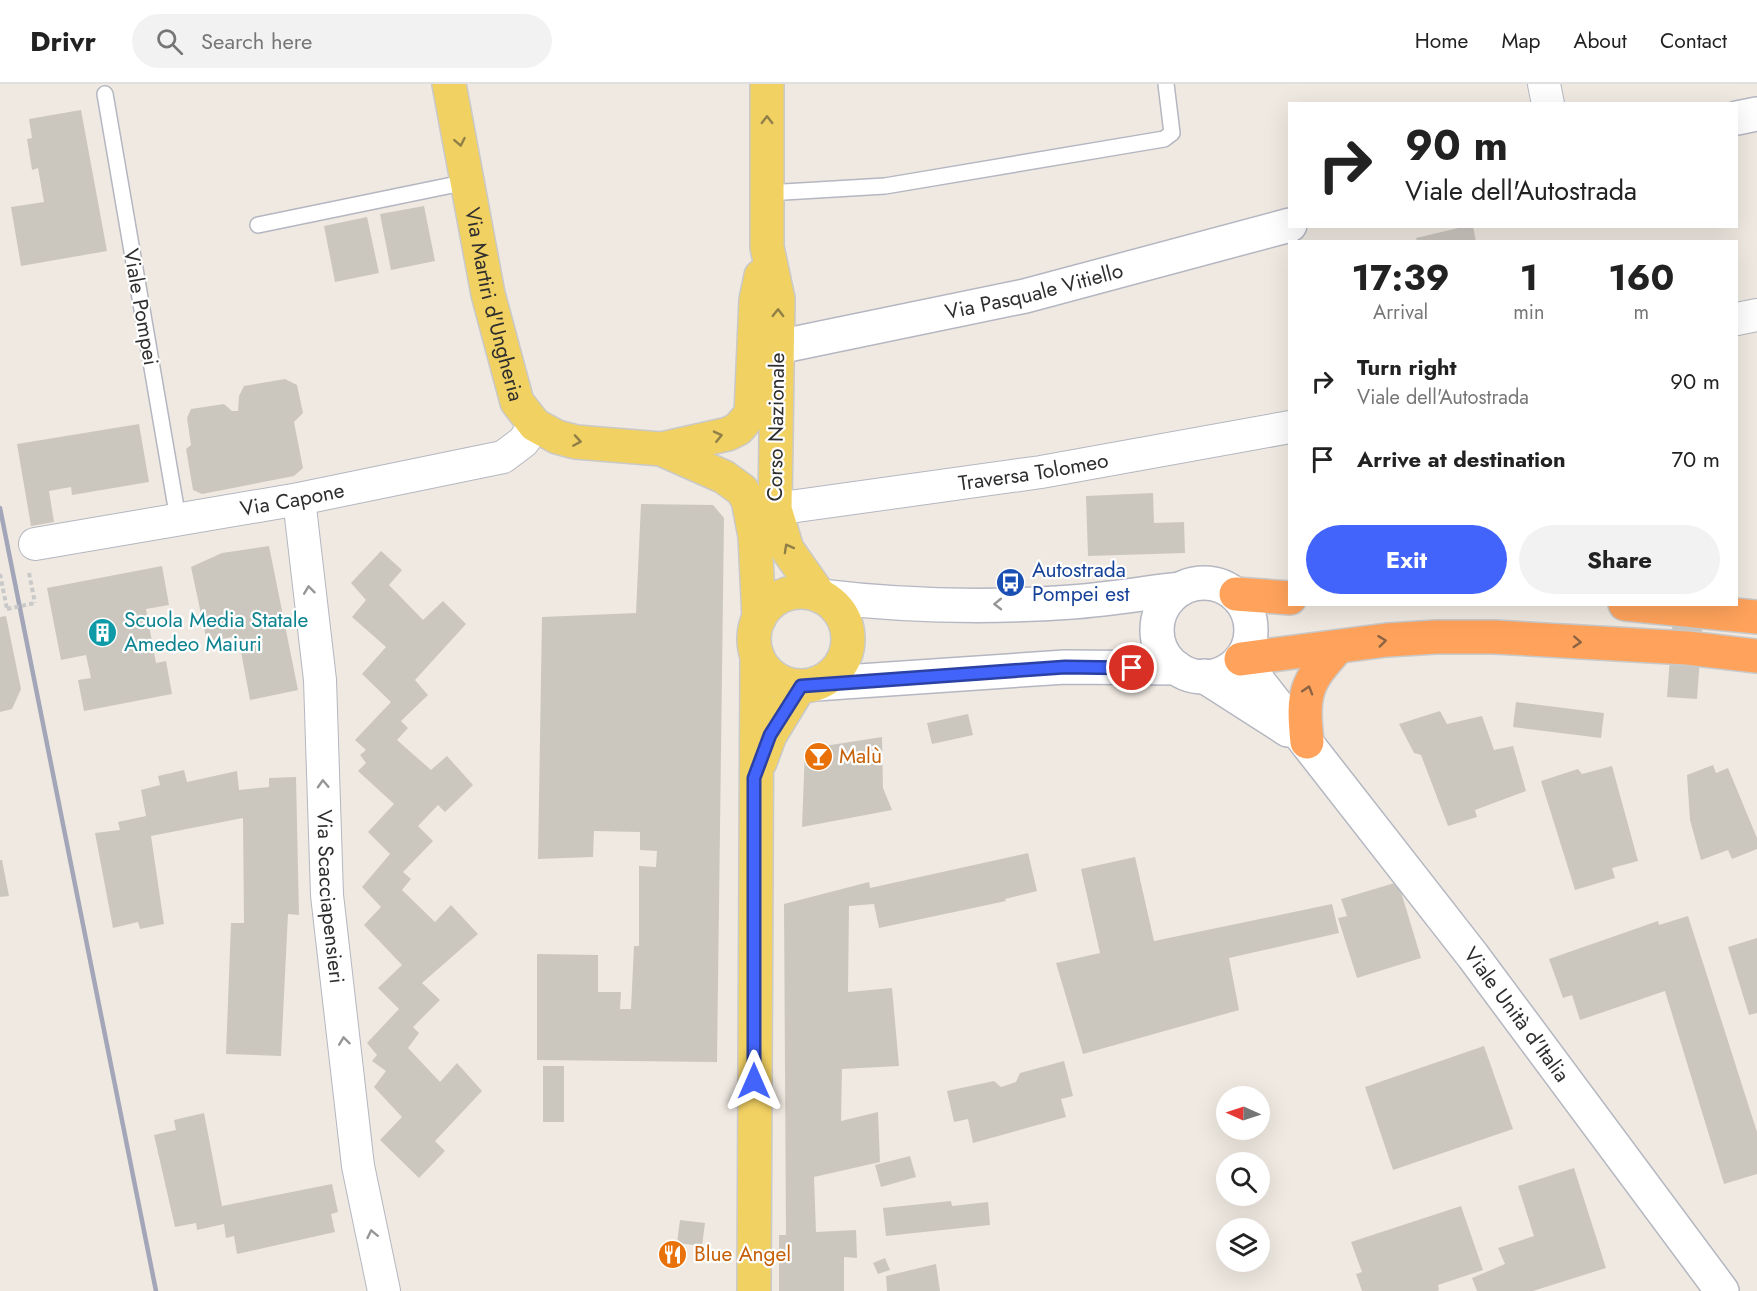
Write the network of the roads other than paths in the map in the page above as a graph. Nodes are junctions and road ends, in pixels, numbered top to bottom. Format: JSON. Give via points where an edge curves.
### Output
{"nodes":[{"id":1,"x":449,"y":84,"type":"edge"},
{"id":2,"x":767,"y":84,"type":"edge"},
{"id":3,"x":1166,"y":84,"type":"edge"},
{"id":4,"x":1544,"y":84,"type":"edge"},
{"id":5,"x":105,"y":94,"type":"dead end"},
{"id":6,"x":1548,"y":102,"type":"edge"},
{"id":7,"x":1757,"y":114,"type":"edge"},
{"id":8,"x":1738,"y":118,"type":"edge"},
{"id":9,"x":467,"y":182,"type":"junction"},
{"id":10,"x":767,"y":193,"type":"junction"},
{"id":11,"x":258,"y":225,"type":"dead end"},
{"id":12,"x":1288,"y":226,"type":"edge"},
{"id":13,"x":767,"y":247,"type":"junction"},
{"id":14,"x":1757,"y":315,"type":"edge"},
{"id":15,"x":1738,"y":319,"type":"edge"},
{"id":16,"x":778,"y":347,"type":"junction"},
{"id":17,"x":535,"y":425,"type":"junction"},
{"id":18,"x":1288,"y":427,"type":"edge"},
{"id":19,"x":661,"y":449,"type":"junction"},
{"id":20,"x":299,"y":499,"type":"junction"},
{"id":21,"x":775,"y":509,"type":"junction"},
{"id":22,"x":178,"y":519,"type":"junction"},
{"id":23,"x":35,"y":544,"type":"dead end"},
{"id":24,"x":1182,"y":589,"type":"junction"},
{"id":25,"x":1236,"y":594,"type":"junction"},
{"id":26,"x":820,"y":596,"type":"junction"},
{"id":27,"x":1288,"y":598,"type":"edge"},
{"id":28,"x":1647,"y":606,"type":"edge"},
{"id":29,"x":1757,"y":616,"type":"edge"},
{"id":30,"x":759,"y":620,"type":"junction"},
{"id":31,"x":1338,"y":647,"type":"junction"},
{"id":32,"x":757,"y":655,"type":"junction"},
{"id":33,"x":1757,"y":656,"type":"edge"},
{"id":34,"x":1241,"y":659,"type":"junction"},
{"id":35,"x":1191,"y":672,"type":"junction"},
{"id":36,"x":808,"y":685,"type":"junction"},
{"id":37,"x":1307,"y":742,"type":"junction"},
{"id":38,"x":754,"y":778,"type":"junction"},
{"id":39,"x":384,"y":1291,"type":"edge"},
{"id":40,"x":753,"y":1291,"type":"edge"},
{"id":41,"x":1722,"y":1291,"type":"edge"}],
"edges":[{"from":1,"to":9,"type":"main road","name":"Via Martiri d'Ungheria","one_way":true},
{"from":10,"to":2,"type":"main road","name":"Corso Nazionale","one_way":true},
{"from":3,"to":10,"type":"lane","via":[[1172,134],[1164,139],[885,186]]},
{"from":4,"to":6,"type":"street"},
{"from":5,"to":22,"type":"lane","name":"Viale Pompei"},
{"from":7,"to":8,"type":"street"},
{"from":9,"to":11,"type":"lane"},
{"from":9,"to":17,"type":"main road","name":"Via Martiri d'Ungheria","via":[[509,380],[517,402]]},
{"from":10,"to":13,"type":"main road","name":"Corso Nazionale"},
{"from":12,"to":16,"type":"street","name":"Via Pasquale Vitiello","via":[[1025,296]]},
{"from":16,"to":13,"type":"main road","name":"Corso Nazionale","one_way":true,"via":[[778,299]]},
{"from":19,"to":13,"type":"main road","name":"Corso Nazionale","one_way":true,"via":[[728,434],[751,414],[756,300]]},
{"from":14,"to":15,"type":"street"},
{"from":16,"to":21,"type":"main road","name":"Corso Nazionale"},
{"from":17,"to":19,"type":"main road","name":"Via Martiri d'Ungheria","one_way":true,"via":[[576,442]]},
{"from":17,"to":20,"type":"street","name":"Via Capone","via":[[523,442],[503,457]]},
{"from":18,"to":21,"type":"street","name":"Traversa Tolomeo","via":[[1041,472]]},
{"from":19,"to":30,"type":"main road","name":"Corso Nazionale","via":[[724,477],[742,490],[748,500]]},
{"from":20,"to":22,"type":"street","name":"Via Capone"},
{"from":39,"to":20,"type":"street","name":"Via Scacciapensieri","one_way":true,"via":[[358,1166],[327,895],[320,680]]},
{"from":26,"to":21,"type":"main road","name":"Corso Nazionale","one_way":true,"via":[[787,549]]},
{"from":22,"to":23,"type":"street","name":"Via Capone"},
{"from":24,"to":25,"type":"street","via":[[1209,583]]},
{"from":24,"to":26,"type":"street","one_way":true,"via":[[1072,602],[1002,604],[908,604]]},
{"from":24,"to":35,"type":"street","via":[[1170,598],[1158,621],[1160,645],[1167,658]]},
{"from":25,"to":27,"type":"highway"},
{"from":25,"to":34,"type":"street","via":[[1250,619],[1248,647]]},
{"from":26,"to":30,"type":"main road","via":[[806,592],[778,598],[766,607]]},
{"from":26,"to":36,"type":"main road","via":[[841,615],[848,642],[838,668]]},
{"from":28,"to":29,"type":"highway"},
{"from":30,"to":32,"type":"main road","via":[[755,631]]},
{"from":31,"to":33,"type":"highway","one_way":true,"via":[[1436,637],[1494,637]]},
{"from":31,"to":34,"type":"highway"},
{"from":37,"to":31,"type":"highway","one_way":true,"via":[[1305,696],[1312,677]]},
{"from":32,"to":36,"type":"main road","via":[[774,677],[786,684]]},
{"from":32,"to":38,"type":"main road"},
{"from":34,"to":35,"type":"street","via":[[1231,669]]},
{"from":34,"to":37,"type":"street","name":"Viale Unità d'Italia"},
{"from":35,"to":36,"type":"street","via":[[1065,667]]},
{"from":35,"to":37,"type":"street","name":"Viale Unità d'Italia"},
{"from":36,"to":38,"type":"main road","via":[[770,735]]},
{"from":37,"to":41,"type":"street","name":"Viale Unità d'Italia","via":[[1473,956]]},
{"from":38,"to":40,"type":"main road"}]}
